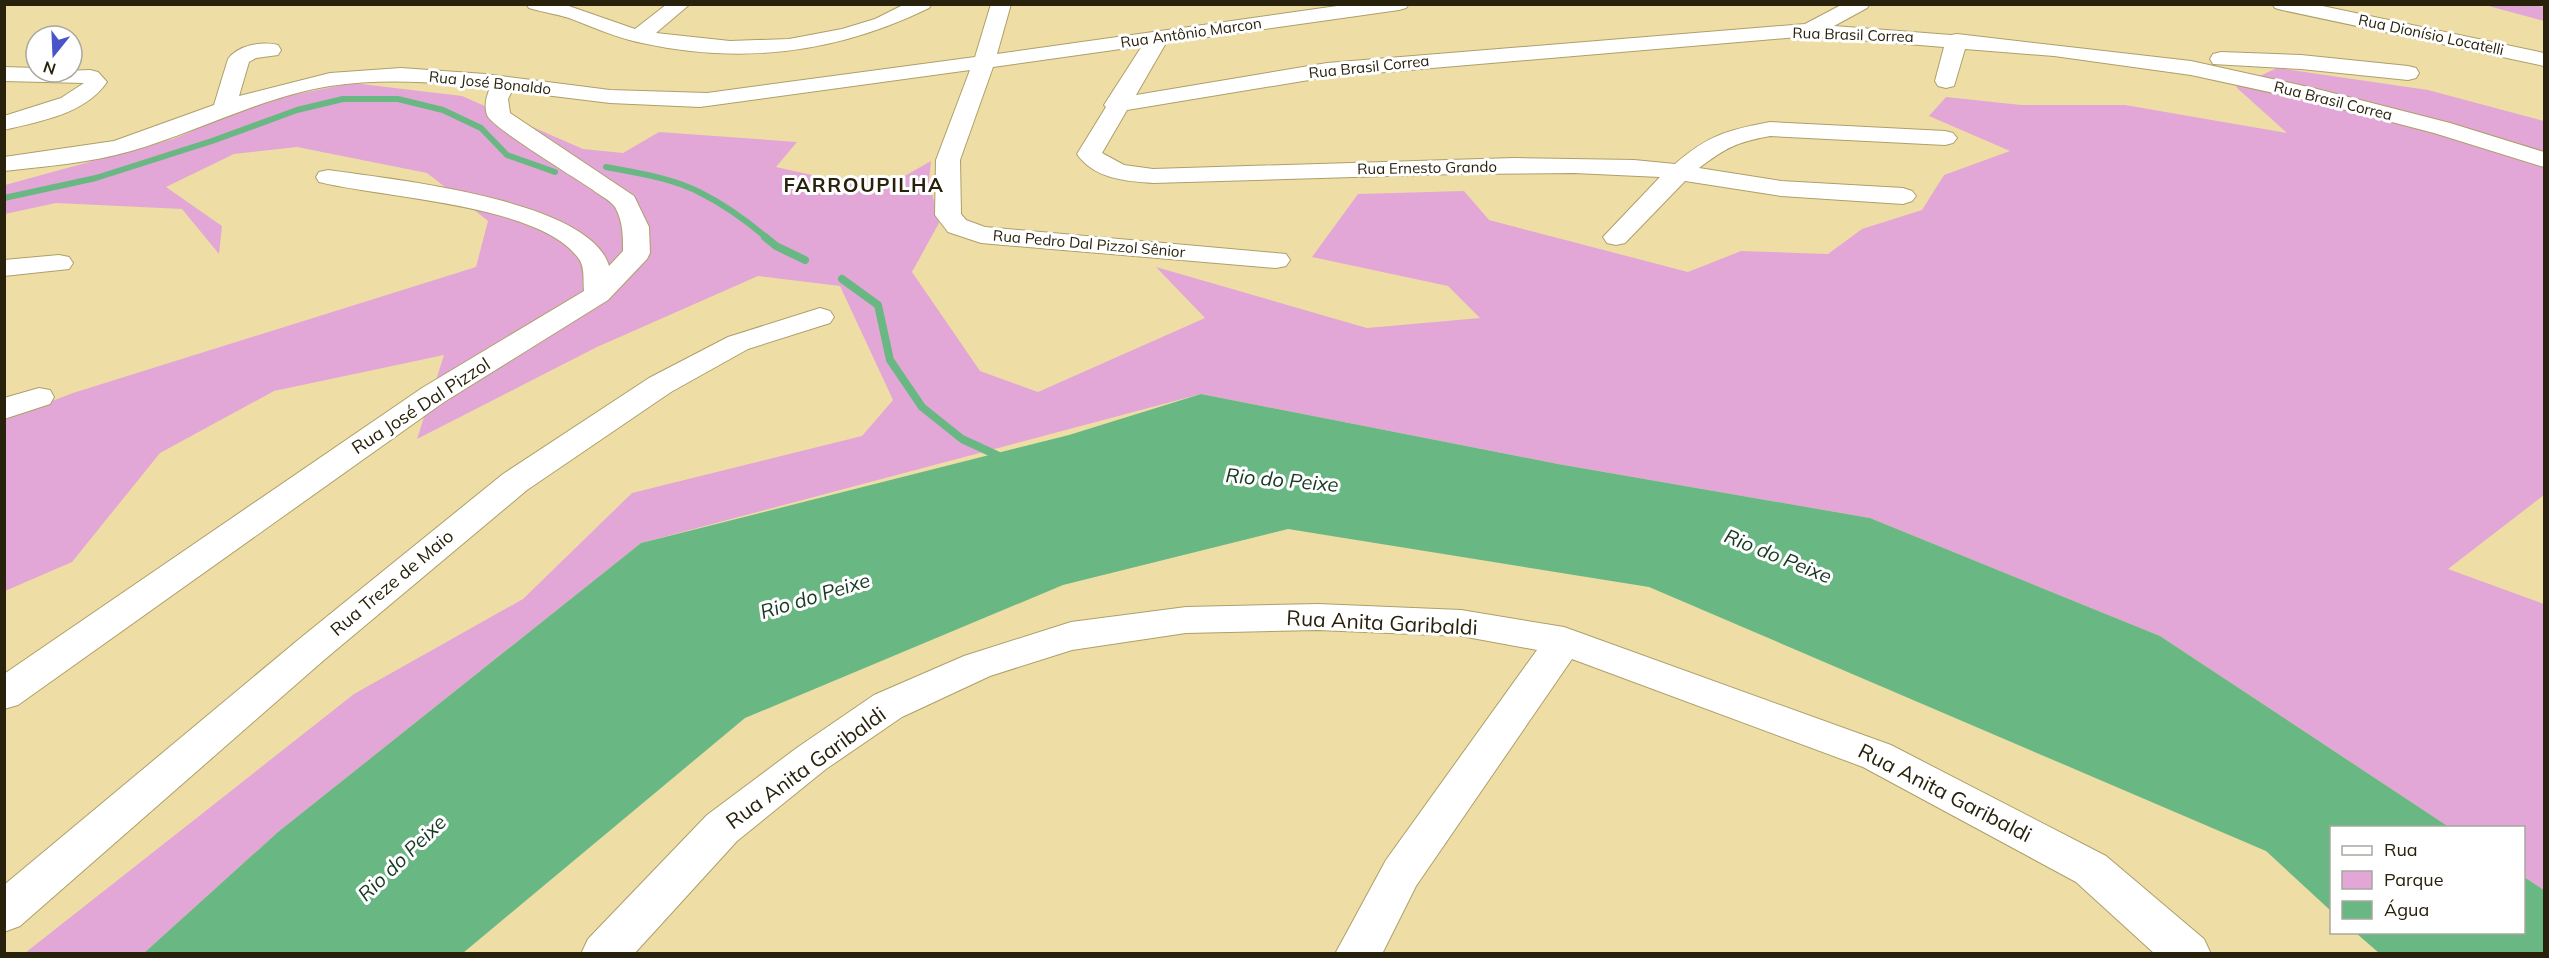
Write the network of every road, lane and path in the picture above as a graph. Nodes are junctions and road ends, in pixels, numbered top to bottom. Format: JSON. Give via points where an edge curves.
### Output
{"nodes":[{"id":1,"x":536,"y":4,"type":"edge"},
{"id":2,"x":680,"y":4,"type":"edge"},
{"id":3,"x":922,"y":4,"type":"edge"},
{"id":4,"x":1001,"y":4,"type":"edge"},
{"id":5,"x":1399,"y":4,"type":"edge"},
{"id":6,"x":1860,"y":4,"type":"edge"},
{"id":7,"x":2282,"y":4,"type":"edge"},
{"id":8,"x":1809,"y":30,"type":"junction"},
{"id":9,"x":639,"y":36,"type":"junction"},
{"id":10,"x":1158,"y":38,"type":"junction"},
{"id":11,"x":1957,"y":40,"type":"junction"},
{"id":12,"x":270,"y":50,"type":"dead end"},
{"id":13,"x":2124,"y":58,"type":"junction"},
{"id":14,"x":2544,"y":60,"type":"edge"},
{"id":15,"x":984,"y":62,"type":"junction"},
{"id":16,"x":2408,"y":73,"type":"dead end"},
{"id":17,"x":4,"y":74,"type":"edge"},
{"id":18,"x":1946,"y":81,"type":"dead end"},
{"id":19,"x":503,"y":84,"type":"junction"},
{"id":20,"x":1116,"y":105,"type":"junction"},
{"id":21,"x":224,"y":109,"type":"junction"},
{"id":22,"x":4,"y":123,"type":"edge"},
{"id":23,"x":1945,"y":138,"type":"dead end"},
{"id":24,"x":2544,"y":160,"type":"edge"},
{"id":25,"x":4,"y":164,"type":"edge"},
{"id":26,"x":1680,"y":172,"type":"junction"},
{"id":27,"x":328,"y":177,"type":"dead end"},
{"id":28,"x":1903,"y":196,"type":"dead end"},
{"id":29,"x":1616,"y":237,"type":"dead end"},
{"id":30,"x":1276,"y":260,"type":"dead end"},
{"id":31,"x":60,"y":262,"type":"dead end"},
{"id":32,"x":4,"y":268,"type":"edge"},
{"id":33,"x":598,"y":294,"type":"junction"},
{"id":34,"x":820,"y":317,"type":"dead end"},
{"id":35,"x":39,"y":397,"type":"dead end"},
{"id":36,"x":4,"y":410,"type":"edge"},
{"id":37,"x":1564,"y":641,"type":"junction"},
{"id":38,"x":4,"y":694,"type":"edge"},
{"id":39,"x":4,"y":912,"type":"edge"},
{"id":40,"x":604,"y":954,"type":"edge"},
{"id":41,"x":1358,"y":954,"type":"edge"},
{"id":42,"x":2188,"y":954,"type":"edge"}],
"edges":[{"from":1,"to":9,"type":"street"},
{"from":2,"to":9,"type":"street"},
{"from":3,"to":9,"type":"street","via":[[878,25],[805,44],[753,49],[694,46]]},
{"from":4,"to":15,"type":"street","name":"Rua Pedro Dal Pizzol Sênior"},
{"from":5,"to":10,"type":"street","name":"Rua Antônio Marcon"},
{"from":6,"to":8,"type":"street"},
{"from":7,"to":14,"type":"street","name":"Rua Dionísio Locatelli"},
{"from":8,"to":11,"type":"street","name":"Rua Brasil Correa"},
{"from":8,"to":20,"type":"street","name":"Rua Brasil Correa","via":[[1327,70]]},
{"from":10,"to":15,"type":"street","name":"Rua Antônio Marcon"},
{"from":10,"to":20,"type":"street","name":"Rua Ernesto Grando"},
{"from":11,"to":13,"type":"street","name":"Rua Brasil Correa"},
{"from":11,"to":18,"type":"street"},
{"from":12,"to":21,"type":"street","via":[[240,58]]},
{"from":13,"to":16,"type":"street","via":[[2290,62]]},
{"from":13,"to":24,"type":"street","name":"Rua Brasil Correa","via":[[2191,68],[2317,96],[2442,128]]},
{"from":15,"to":19,"type":"street","name":"Rua José Bonaldo","via":[[693,100]]},
{"from":15,"to":30,"type":"street","name":"Rua Pedro Dal Pizzol Sênior","via":[[948,160],[948,215],[957,226],[981,235]]},
{"from":17,"to":22,"type":"street","via":[[90,76],[96,82],[93,89],[75,100]]},
{"from":19,"to":21,"type":"street","name":"Rua José Bonaldo","via":[[428,76],[359,76],[304,84]]},
{"from":19,"to":33,"type":"street","name":"Rua José Dal Pizzol","via":[[497,99],[500,116],[625,201],[636,227],[637,253]]},
{"from":20,"to":26,"type":"street","name":"Rua Ernesto Grando","via":[[1089,154],[1112,171],[1154,176],[1467,166],[1636,167]]},
{"from":21,"to":25,"type":"street","name":"Rua José Bonaldo","via":[[136,142],[92,153]]},
{"from":23,"to":26,"type":"street","via":[[1770,129],[1742,133],[1722,142]]},
{"from":26,"to":28,"type":"street","name":"Rua Ernesto Grando","via":[[1752,185]]},
{"from":26,"to":29,"type":"street"},
{"from":27,"to":33,"type":"street","via":[[534,217],[574,236],[588,251],[594,259]]},
{"from":31,"to":32,"type":"street"},
{"from":33,"to":38,"type":"street","name":"Rua José Dal Pizzol","via":[[434,395]]},
{"from":34,"to":39,"type":"street","name":"Rua Treze de Maio","via":[[738,343],[660,385],[515,482]]},
{"from":35,"to":36,"type":"street"},
{"from":37,"to":40,"type":"street","name":"Rua Anita Garibaldi","via":[[1461,623],[1318,617],[1186,620],[1071,636],[977,666],[888,706],[803,765],[722,828]]},
{"from":37,"to":41,"type":"street","via":[[1401,873]]},
{"from":37,"to":42,"type":"street","name":"Rua Anita Garibaldi","via":[[1877,756],[2091,868]]}]}
